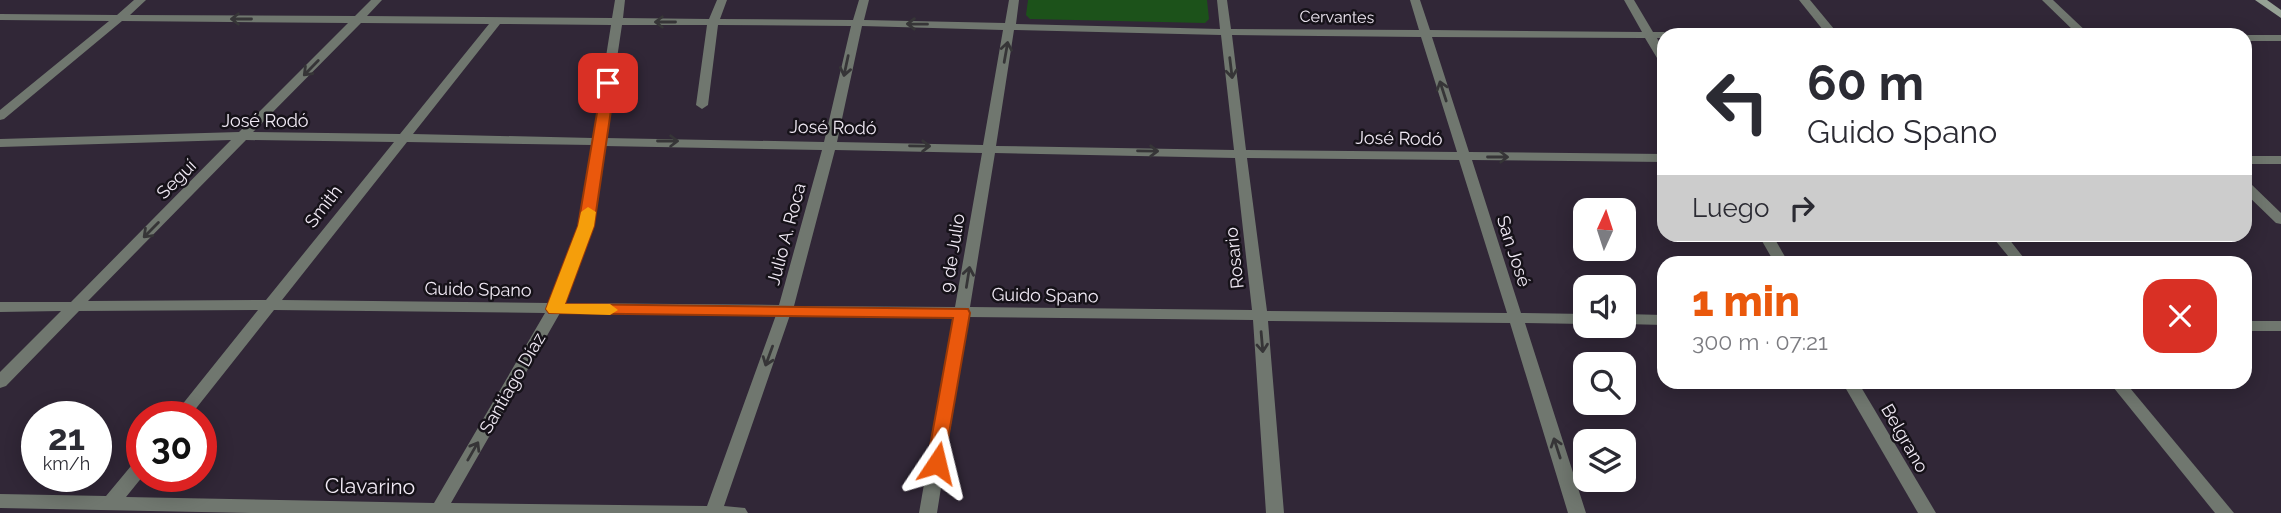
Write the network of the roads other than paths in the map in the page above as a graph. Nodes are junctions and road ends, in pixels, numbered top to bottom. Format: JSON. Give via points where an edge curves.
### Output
{"nodes":[{"id":1,"x":141,"y":0,"type":"edge"},
{"id":2,"x":377,"y":0,"type":"edge"},
{"id":3,"x":620,"y":0,"type":"edge"},
{"id":4,"x":722,"y":0,"type":"edge"},
{"id":5,"x":864,"y":0,"type":"edge"},
{"id":6,"x":1014,"y":0,"type":"edge"},
{"id":7,"x":1222,"y":0,"type":"edge"},
{"id":8,"x":1415,"y":0,"type":"edge"},
{"id":9,"x":1629,"y":0,"type":"edge"},
{"id":10,"x":1804,"y":0,"type":"edge"},
{"id":11,"x":2047,"y":0,"type":"edge"},
{"id":12,"x":2260,"y":0,"type":"edge"},
{"id":13,"x":2281,"y":16,"type":"edge"},
{"id":14,"x":0,"y":17,"type":"edge"},
{"id":15,"x":118,"y":19,"type":"junction"},
{"id":16,"x":358,"y":19,"type":"junction"},
{"id":17,"x":497,"y":21,"type":"junction"},
{"id":18,"x":617,"y":22,"type":"junction"},
{"id":19,"x":712,"y":22,"type":"junction"},
{"id":20,"x":856,"y":23,"type":"junction"},
{"id":21,"x":1010,"y":26,"type":"junction"},
{"id":22,"x":1827,"y":28,"type":"edge"},
{"id":23,"x":2077,"y":28,"type":"edge"},
{"id":24,"x":1227,"y":32,"type":"junction"},
{"id":25,"x":1425,"y":34,"type":"junction"},
{"id":26,"x":1649,"y":35,"type":"junction"},
{"id":27,"x":1657,"y":35,"type":"edge"},
{"id":28,"x":2252,"y":38,"type":"edge"},
{"id":29,"x":2281,"y":38,"type":"edge"},
{"id":30,"x":1657,"y":49,"type":"edge"},
{"id":31,"x":702,"y":105,"type":"dead end"},
{"id":32,"x":0,"y":116,"type":"edge"},
{"id":33,"x":243,"y":136,"type":"junction"},
{"id":34,"x":405,"y":138,"type":"junction"},
{"id":35,"x":600,"y":141,"type":"junction"},
{"id":36,"x":0,"y":142,"type":"edge"},
{"id":37,"x":830,"y":145,"type":"junction"},
{"id":38,"x":989,"y":147,"type":"junction"},
{"id":39,"x":1242,"y":154,"type":"junction"},
{"id":40,"x":1464,"y":157,"type":"junction"},
{"id":41,"x":1657,"y":158,"type":"edge"},
{"id":42,"x":2252,"y":160,"type":"edge"},
{"id":43,"x":2281,"y":160,"type":"edge"},
{"id":44,"x":2252,"y":193,"type":"edge"},
{"id":45,"x":2281,"y":220,"type":"edge"},
{"id":46,"x":2004,"y":242,"type":"edge"},
{"id":47,"x":2015,"y":256,"type":"edge"},
{"id":48,"x":272,"y":305,"type":"junction"},
{"id":49,"x":0,"y":307,"type":"edge"},
{"id":50,"x":75,"y":307,"type":"junction"},
{"id":51,"x":555,"y":309,"type":"junction"},
{"id":52,"x":785,"y":310,"type":"junction"},
{"id":53,"x":962,"y":313,"type":"junction"},
{"id":54,"x":1259,"y":317,"type":"junction"},
{"id":55,"x":1516,"y":318,"type":"junction"},
{"id":56,"x":1573,"y":319,"type":"edge"},
{"id":57,"x":1636,"y":319,"type":"edge"},
{"id":58,"x":1657,"y":320,"type":"edge"},
{"id":59,"x":2252,"y":326,"type":"edge"},
{"id":60,"x":2281,"y":326,"type":"edge"},
{"id":61,"x":0,"y":382,"type":"edge"},
{"id":62,"x":1854,"y":389,"type":"edge"},
{"id":63,"x":2123,"y":389,"type":"edge"},
{"id":64,"x":193,"y":401,"type":"edge"},
{"id":65,"x":126,"y":484,"type":"edge"},
{"id":66,"x":0,"y":501,"type":"edge"},
{"id":67,"x":110,"y":504,"type":"junction"},
{"id":68,"x":438,"y":512,"type":"edge"},
{"id":69,"x":713,"y":513,"type":"edge"},
{"id":70,"x":739,"y":513,"type":"edge"},
{"id":71,"x":929,"y":513,"type":"edge"},
{"id":72,"x":1275,"y":513,"type":"edge"},
{"id":73,"x":1577,"y":513,"type":"edge"},
{"id":74,"x":1927,"y":513,"type":"edge"},
{"id":75,"x":2225,"y":513,"type":"edge"}],
"edges":[{"from":1,"to":15,"type":"street"},
{"from":2,"to":16,"type":"street","name":"Seguí"},
{"from":3,"to":18,"type":"street","name":"Santiago Díaz"},
{"from":4,"to":19,"type":"street"},
{"from":5,"to":20,"type":"street","name":"Julio A. Roca"},
{"from":6,"to":21,"type":"street","name":"9 de Julio"},
{"from":7,"to":24,"type":"street","name":"Rosario"},
{"from":8,"to":25,"type":"street","name":"San José"},
{"from":9,"to":26,"type":"street"},
{"from":10,"to":22,"type":"street"},
{"from":11,"to":23,"type":"street"},
{"from":12,"to":13,"type":"main road"},
{"from":14,"to":15,"type":"street","name":"Cervantes"},
{"from":16,"to":15,"type":"street","name":"Cervantes","one_way":true},
{"from":15,"to":32,"type":"street"},
{"from":16,"to":17,"type":"street","name":"Cervantes"},
{"from":16,"to":33,"type":"street","name":"Seguí","one_way":true},
{"from":17,"to":18,"type":"street","name":"Cervantes"},
{"from":17,"to":34,"type":"street","name":"Smith"},
{"from":19,"to":18,"type":"street","name":"Cervantes","one_way":true},
{"from":18,"to":35,"type":"street","name":"Santiago Díaz"},
{"from":19,"to":20,"type":"street","name":"Cervantes"},
{"from":19,"to":31,"type":"street"},
{"from":21,"to":20,"type":"street","name":"Cervantes","one_way":true},
{"from":20,"to":37,"type":"street","name":"Julio A. Roca","one_way":true},
{"from":21,"to":24,"type":"street","name":"Cervantes"},
{"from":38,"to":21,"type":"street","name":"9 de Julio","one_way":true},
{"from":24,"to":25,"type":"street","name":"Cervantes"},
{"from":24,"to":39,"type":"street","name":"Rosario","one_way":true},
{"from":25,"to":26,"type":"street","name":"Cervantes"},
{"from":40,"to":25,"type":"street","name":"San José","one_way":true},
{"from":26,"to":27,"type":"street","name":"Cervantes"},
{"from":26,"to":30,"type":"street"},
{"from":28,"to":29,"type":"street"},
{"from":33,"to":34,"type":"street","name":"José Rodó"},
{"from":33,"to":36,"type":"street","name":"José Rodó"},
{"from":33,"to":50,"type":"street","name":"Seguí","one_way":true},
{"from":34,"to":35,"type":"street","name":"José Rodó"},
{"from":34,"to":48,"type":"street","name":"Smith"},
{"from":35,"to":37,"type":"street","name":"José Rodó","one_way":true},
{"from":35,"to":51,"type":"street","name":"Santiago Díaz","via":[[586,226]]},
{"from":37,"to":38,"type":"street","name":"José Rodó","one_way":true},
{"from":37,"to":52,"type":"street","name":"Julio A. Roca"},
{"from":38,"to":39,"type":"street","name":"José Rodó","one_way":true},
{"from":53,"to":38,"type":"street","name":"9 de Julio","one_way":true},
{"from":39,"to":40,"type":"street","name":"José Rodó"},
{"from":39,"to":54,"type":"street","name":"Rosario"},
{"from":40,"to":41,"type":"street","name":"José Rodó","one_way":true},
{"from":40,"to":55,"type":"street","name":"San José"},
{"from":42,"to":43,"type":"street"},
{"from":44,"to":45,"type":"street"},
{"from":46,"to":47,"type":"street"},
{"from":48,"to":50,"type":"street","name":"Guido Spano"},
{"from":48,"to":51,"type":"street","name":"Guido Spano"},
{"from":48,"to":64,"type":"street","name":"Smith"},
{"from":49,"to":50,"type":"street","name":"Guido Spano"},
{"from":50,"to":61,"type":"street","name":"Seguí"},
{"from":51,"to":52,"type":"street","name":"Guido Spano"},
{"from":68,"to":51,"type":"street","name":"Santiago Díaz","one_way":true},
{"from":52,"to":53,"type":"street","name":"Guido Spano"},
{"from":52,"to":69,"type":"street","name":"Julio A. Roca","one_way":true},
{"from":53,"to":54,"type":"street","name":"Guido Spano"},
{"from":53,"to":71,"type":"street","name":"9 de Julio"},
{"from":54,"to":55,"type":"street","name":"Guido Spano"},
{"from":54,"to":72,"type":"street","name":"Rosario","one_way":true},
{"from":55,"to":56,"type":"street","name":"Guido Spano"},
{"from":73,"to":55,"type":"street","name":"San José","one_way":true},
{"from":57,"to":58,"type":"street"},
{"from":59,"to":60,"type":"street"},
{"from":62,"to":74,"type":"street","name":"Belgrano"},
{"from":63,"to":75,"type":"street"},
{"from":65,"to":67,"type":"street"},
{"from":66,"to":67,"type":"street","name":"Clavarino"},
{"from":67,"to":68,"type":"street","name":"Clavarino"},
{"from":68,"to":69,"type":"street","name":"Clavarino"},
{"from":69,"to":70,"type":"street","name":"Clavarino"}]}
